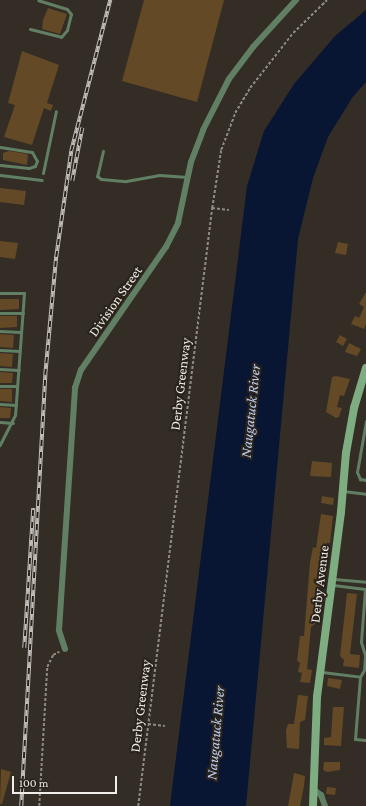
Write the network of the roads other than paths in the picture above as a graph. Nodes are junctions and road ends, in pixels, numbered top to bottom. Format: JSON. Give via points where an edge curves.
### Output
{"nodes":[{"id":1,"x":38,"y":0,"type":"edge"},
{"id":2,"x":296,"y":0,"type":"edge"},
{"id":3,"x":30,"y":30,"type":"dead end"},
{"id":4,"x":56,"y":111,"type":"dead end"},
{"id":5,"x":0,"y":147,"type":"edge"},
{"id":6,"x":103,"y":151,"type":"dead end"},
{"id":7,"x":0,"y":165,"type":"edge"},
{"id":8,"x":43,"y":173,"type":"dead end"},
{"id":9,"x":0,"y":175,"type":"edge"},
{"id":10,"x":188,"y":177,"type":"junction"},
{"id":11,"x":42,"y":180,"type":"dead end"},
{"id":12,"x":0,"y":293,"type":"edge"},
{"id":13,"x":0,"y":313,"type":"edge"},
{"id":14,"x":23,"y":313,"type":"junction"},
{"id":15,"x":0,"y":331,"type":"edge"},
{"id":16,"x":21,"y":332,"type":"junction"},
{"id":17,"x":0,"y":350,"type":"edge"},
{"id":18,"x":20,"y":351,"type":"junction"},
{"id":19,"x":366,"y":368,"type":"edge"},
{"id":20,"x":0,"y":369,"type":"edge"},
{"id":21,"x":18,"y":370,"type":"junction"},
{"id":22,"x":0,"y":386,"type":"edge"},
{"id":23,"x":17,"y":386,"type":"junction"},
{"id":24,"x":0,"y":404,"type":"edge"},
{"id":25,"x":16,"y":405,"type":"junction"},
{"id":26,"x":366,"y":421,"type":"edge"},
{"id":27,"x":0,"y":422,"type":"edge"},
{"id":28,"x":13,"y":423,"type":"junction"},
{"id":29,"x":1,"y":441,"type":"edge"},
{"id":30,"x":0,"y":445,"type":"edge"},
{"id":31,"x":366,"y":480,"type":"edge"},
{"id":32,"x":343,"y":490,"type":"junction"},
{"id":33,"x":366,"y":494,"type":"edge"},
{"id":34,"x":332,"y":582,"type":"junction"},
{"id":35,"x":366,"y":582,"type":"edge"},
{"id":36,"x":65,"y":649,"type":"road end"},
{"id":37,"x":320,"y":671,"type":"junction"},
{"id":38,"x":360,"y":677,"type":"junction"},
{"id":39,"x":366,"y":740,"type":"edge"},
{"id":40,"x":314,"y":790,"type":"junction"},
{"id":41,"x":313,"y":806,"type":"edge"},
{"id":42,"x":325,"y":806,"type":"edge"}],
"edges":[{"from":1,"to":3,"type":"lane","via":[[67,9],[71,14],[67,30],[61,37]]},
{"from":2,"to":10,"type":"street","name":"Division Street","via":[[253,47],[229,80],[203,130]]},
{"from":4,"to":8,"type":"lane"},
{"from":5,"to":7,"type":"lane","via":[[32,152],[36,161],[35,166],[29,168]]},
{"from":6,"to":10,"type":"lane","via":[[97,176],[101,179],[126,181],[159,175]]},
{"from":9,"to":11,"type":"lane"},
{"from":10,"to":36,"type":"street","name":"Division Street","via":[[182,210],[166,247],[82,370],[75,388],[59,630]]},
{"from":12,"to":14,"type":"lane","via":[[24,293]]},
{"from":13,"to":14,"type":"lane"},
{"from":14,"to":16,"type":"lane"},
{"from":15,"to":16,"type":"lane"},
{"from":16,"to":18,"type":"lane"},
{"from":17,"to":18,"type":"lane"},
{"from":18,"to":21,"type":"lane"},
{"from":19,"to":32,"type":"main road","name":"Derby Avenue","via":[[351,425]]},
{"from":20,"to":21,"type":"lane"},
{"from":21,"to":23,"type":"lane"},
{"from":22,"to":23,"type":"lane"},
{"from":23,"to":25,"type":"lane"},
{"from":24,"to":25,"type":"lane"},
{"from":25,"to":28,"type":"lane"},
{"from":26,"to":31,"type":"lane","via":[[357,472],[360,479]]},
{"from":27,"to":28,"type":"lane"},
{"from":28,"to":29,"type":"lane"},
{"from":29,"to":30,"type":"lane"},
{"from":32,"to":33,"type":"lane"},
{"from":32,"to":34,"type":"main road","name":"Derby Avenue"},
{"from":34,"to":35,"type":"lane"},
{"from":34,"to":37,"type":"main road","name":"Derby Avenue"},
{"from":34,"to":38,"type":"lane","via":[[365,589],[361,642],[365,655],[364,670]]},
{"from":37,"to":38,"type":"lane"},
{"from":37,"to":40,"type":"main road","name":"Derby Avenue","via":[[315,723]]},
{"from":38,"to":39,"type":"lane","via":[[355,739]]},
{"from":40,"to":41,"type":"main road","name":"Derby Avenue"},
{"from":40,"to":42,"type":"street","via":[[321,795]]}]}
